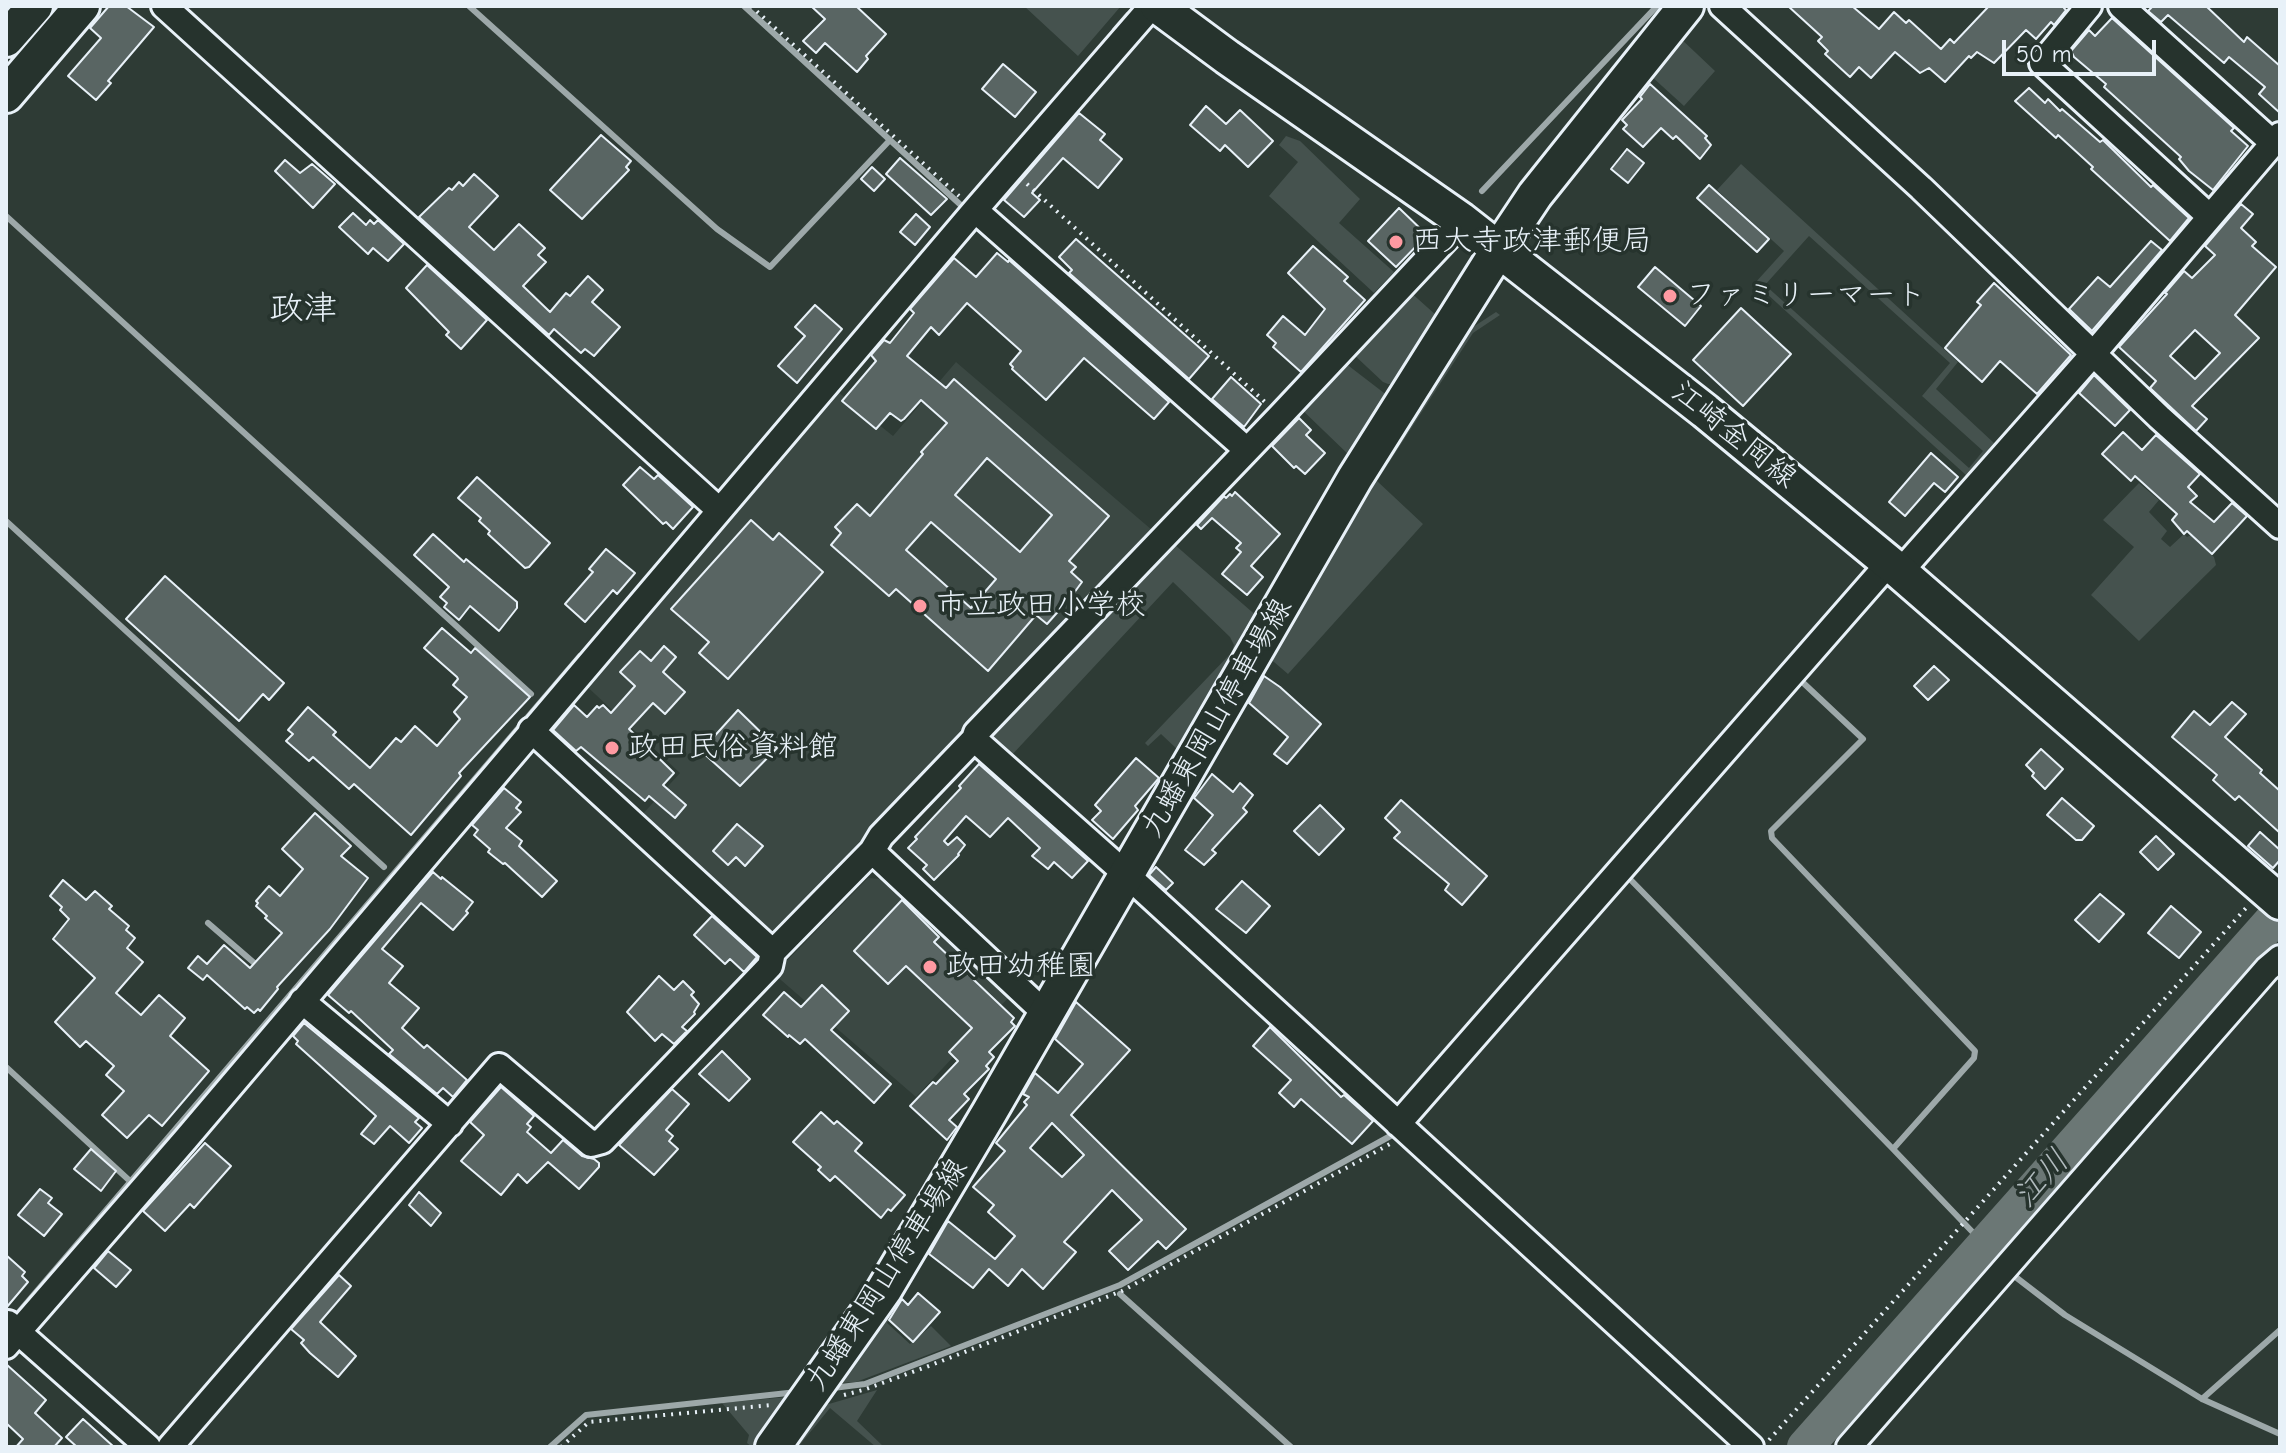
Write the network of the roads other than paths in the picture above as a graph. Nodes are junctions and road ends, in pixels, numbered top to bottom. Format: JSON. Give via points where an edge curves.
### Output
{"nodes":[{"id":1,"x":35,"y":6,"type":"edge"},
{"id":2,"x":82,"y":6,"type":"edge"},
{"id":3,"x":164,"y":6,"type":"edge"},
{"id":4,"x":1155,"y":6,"type":"edge"},
{"id":5,"x":1686,"y":6,"type":"edge"},
{"id":6,"x":1722,"y":6,"type":"edge"},
{"id":7,"x":2089,"y":6,"type":"edge"},
{"id":8,"x":2121,"y":6,"type":"edge"},
{"id":9,"x":6,"y":39,"type":"edge"},
{"id":10,"x":6,"y":95,"type":"edge"},
{"id":11,"x":2273,"y":139,"type":"edge"},
{"id":12,"x":969,"y":205,"type":"junction"},
{"id":13,"x":2206,"y":214,"type":"junction"},
{"id":14,"x":1461,"y":220,"type":"junction"},
{"id":15,"x":1499,"y":249,"type":"junction"},
{"id":16,"x":2094,"y":353,"type":"junction"},
{"id":17,"x":1243,"y":446,"type":"junction"},
{"id":18,"x":714,"y":505,"type":"junction"},
{"id":19,"x":2280,"y":526,"type":"edge"},
{"id":20,"x":1894,"y":568,"type":"junction"},
{"id":21,"x":531,"y":730,"type":"junction"},
{"id":22,"x":974,"y":739,"type":"junction"},
{"id":23,"x":872,"y":851,"type":"junction"},
{"id":24,"x":1127,"y":875,"type":"junction"},
{"id":25,"x":2273,"y":888,"type":"edge"},
{"id":26,"x":773,"y":952,"type":"junction"},
{"id":27,"x":2280,"y":958,"type":"edge"},
{"id":28,"x":302,"y":1001,"type":"junction"},
{"id":29,"x":1046,"y":1014,"type":"junction"},
{"id":30,"x":447,"y":1121,"type":"junction"},
{"id":31,"x":1398,"y":1132,"type":"junction"},
{"id":32,"x":11,"y":1332,"type":"edge"},
{"id":33,"x":148,"y":1447,"type":"edge"},
{"id":34,"x":170,"y":1447,"type":"edge"},
{"id":35,"x":773,"y":1447,"type":"edge"},
{"id":36,"x":1751,"y":1447,"type":"edge"},
{"id":37,"x":1849,"y":1447,"type":"edge"}],
"edges":[{"from":1,"to":9,"type":"main road"},
{"from":2,"to":10,"type":"main road"},
{"from":3,"to":18,"type":"street"},
{"from":4,"to":12,"type":"street","via":[[1010,169]]},
{"from":4,"to":14,"type":"main road","name":"江崎金岡線"},
{"from":5,"to":15,"type":"main road","name":"九蟠東岡山停車場線","via":[[1535,195]]},
{"from":6,"to":16,"type":"street"},
{"from":7,"to":13,"type":"street","via":[[2042,63]]},
{"from":8,"to":11,"type":"street"},
{"from":11,"to":13,"type":"street"},
{"from":12,"to":17,"type":"street"},
{"from":12,"to":18,"type":"street"},
{"from":13,"to":16,"type":"street"},
{"from":14,"to":15,"type":"main road","name":"江崎金岡線"},
{"from":14,"to":17,"type":"street"},
{"from":15,"to":20,"type":"main road","name":"江崎金岡線"},
{"from":15,"to":24,"type":"main road","name":"九蟠東岡山停車場線","via":[[1355,478]]},
{"from":16,"to":19,"type":"street"},
{"from":16,"to":20,"type":"street"},
{"from":17,"to":22,"type":"street"},
{"from":18,"to":21,"type":"street"},
{"from":20,"to":25,"type":"main road","name":"江崎金岡線"},
{"from":20,"to":31,"type":"street"},
{"from":21,"to":26,"type":"street"},
{"from":21,"to":28,"type":"street"},
{"from":22,"to":23,"type":"street"},
{"from":22,"to":24,"type":"street"},
{"from":23,"to":26,"type":"street"},
{"from":23,"to":29,"type":"street"},
{"from":24,"to":29,"type":"main road","name":"九蟠東岡山停車場線"},
{"from":24,"to":31,"type":"street"},
{"from":26,"to":30,"type":"street","via":[[770,966],[602,1141],[591,1144],[499,1066]]},
{"from":27,"to":37,"type":"street"},
{"from":28,"to":30,"type":"street"},
{"from":28,"to":32,"type":"street"},
{"from":29,"to":35,"type":"main road","name":"九蟠東岡山停車場線","via":[[884,1290]]},
{"from":30,"to":34,"type":"street"},
{"from":31,"to":36,"type":"street"},
{"from":32,"to":33,"type":"street"}]}
